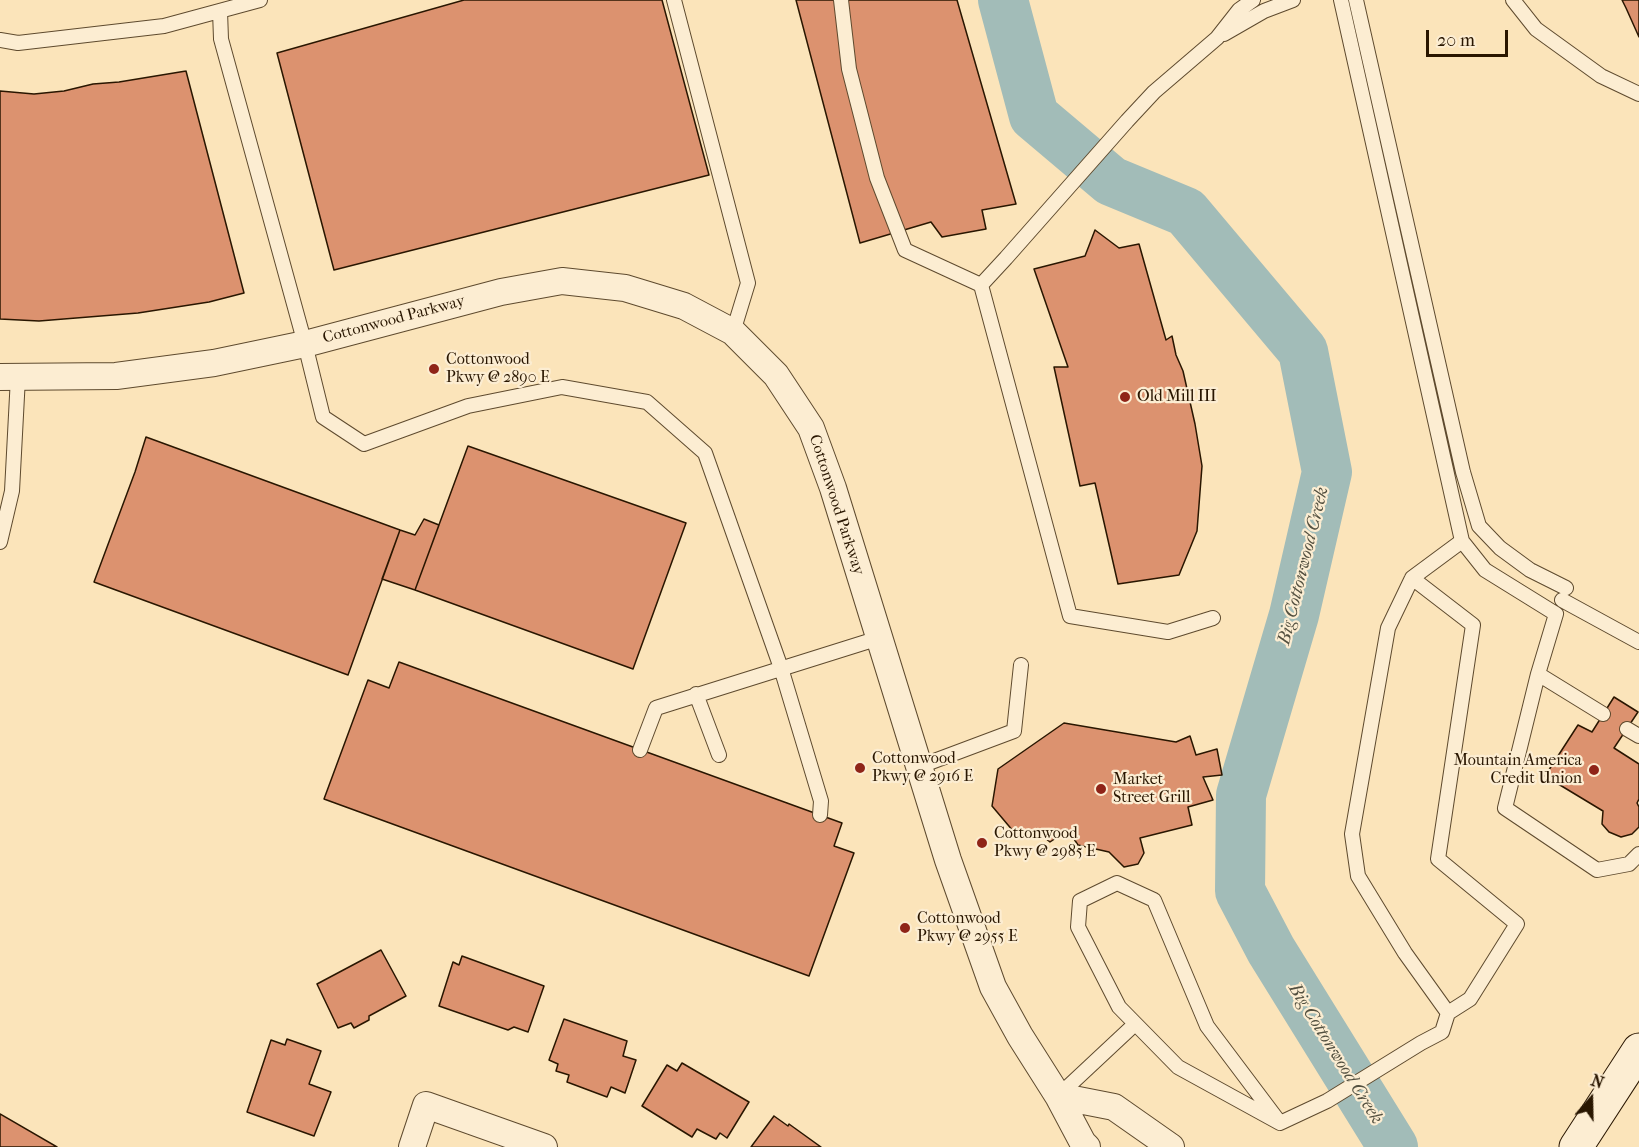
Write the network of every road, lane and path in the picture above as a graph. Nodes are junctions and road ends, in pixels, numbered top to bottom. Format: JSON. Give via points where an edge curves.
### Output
{"nodes":[{"id":1,"x":260,"y":0,"type":"edge"},
{"id":2,"x":674,"y":0,"type":"edge"},
{"id":3,"x":841,"y":0,"type":"edge"},
{"id":4,"x":1253,"y":0,"type":"edge"},
{"id":5,"x":1293,"y":0,"type":"edge"},
{"id":6,"x":1341,"y":0,"type":"edge"},
{"id":7,"x":1356,"y":0,"type":"edge"},
{"id":8,"x":1513,"y":0,"type":"edge"},
{"id":9,"x":220,"y":11,"type":"junction"},
{"id":10,"x":1216,"y":38,"type":"junction"},
{"id":11,"x":0,"y":40,"type":"edge"},
{"id":12,"x":1639,"y":94,"type":"edge"},
{"id":13,"x":981,"y":285,"type":"junction"},
{"id":14,"x":733,"y":332,"type":"junction"},
{"id":15,"x":305,"y":344,"type":"junction"},
{"id":16,"x":9,"y":377,"type":"edge"},
{"id":17,"x":1462,"y":541,"type":"junction"},
{"id":18,"x":0,"y":542,"type":"edge"},
{"id":19,"x":1412,"y":578,"type":"junction"},
{"id":20,"x":1213,"y":618,"type":"dead end"},
{"id":21,"x":879,"y":638,"type":"junction"},
{"id":22,"x":1639,"y":642,"type":"edge"},
{"id":23,"x":1021,"y":665,"type":"dead end"},
{"id":24,"x":781,"y":668,"type":"junction"},
{"id":25,"x":1538,"y":674,"type":"junction"},
{"id":26,"x":696,"y":694,"type":"junction"},
{"id":27,"x":1603,"y":714,"type":"dead end"},
{"id":28,"x":640,"y":750,"type":"dead end"},
{"id":29,"x":719,"y":754,"type":"dead end"},
{"id":30,"x":918,"y":767,"type":"junction"},
{"id":31,"x":820,"y":815,"type":"dead end"},
{"id":32,"x":1639,"y":854,"type":"edge"},
{"id":33,"x":1448,"y":1013,"type":"junction"},
{"id":34,"x":1135,"y":1024,"type":"junction"},
{"id":35,"x":1639,"y":1050,"type":"edge"},
{"id":36,"x":1058,"y":1096,"type":"junction"},
{"id":37,"x":1280,"y":1123,"type":"junction"},
{"id":38,"x":412,"y":1147,"type":"edge"},
{"id":39,"x":544,"y":1147,"type":"edge"},
{"id":40,"x":1087,"y":1147,"type":"edge"},
{"id":41,"x":1171,"y":1147,"type":"edge"},
{"id":42,"x":1576,"y":1147,"type":"edge"}],
"edges":[{"from":1,"to":9,"type":"lane"},
{"from":2,"to":14,"type":"lane","via":[[748,283]]},
{"from":3,"to":13,"type":"lane","via":[[849,69],[877,178],[905,250]]},
{"from":4,"to":10,"type":"lane","via":[[1239,10]]},
{"from":5,"to":10,"type":"lane"},
{"from":6,"to":17,"type":"lane"},
{"from":7,"to":22,"type":"lane","via":[[1463,472],[1479,526],[1530,570]]},
{"from":8,"to":12,"type":"lane","via":[[1536,29],[1601,76]]},
{"from":9,"to":11,"type":"lane","via":[[164,26],[18,43]]},
{"from":9,"to":15,"type":"lane","via":[[221,39]]},
{"from":10,"to":13,"type":"lane","via":[[1126,121]]},
{"from":13,"to":20,"type":"lane","via":[[1070,616],[1168,632]]},
{"from":14,"to":15,"type":"street","name":"Cottonwood Parkway","via":[[684,306],[625,288],[562,281],[501,292]]},
{"from":14,"to":21,"type":"street","name":"Cottonwood Parkway","via":[[776,375],[811,428]]},
{"from":15,"to":16,"type":"street","name":"Cottonwood Parkway","via":[[214,363],[116,376]]},
{"from":15,"to":24,"type":"lane","via":[[323,417],[364,444],[468,406],[562,387],[646,402],[705,453]]},
{"from":16,"to":18,"type":"lane","via":[[12,491]]},
{"from":17,"to":19,"type":"lane"},
{"from":17,"to":25,"type":"lane","via":[[1485,570],[1556,614]]},
{"from":19,"to":33,"type":"lane","via":[[1388,628],[1352,834],[1358,876]]},
{"from":19,"to":33,"type":"lane","via":[[1473,625],[1438,859],[1516,924],[1470,999]]},
{"from":21,"to":24,"type":"lane"},
{"from":21,"to":30,"type":"street","name":"Cottonwood Parkway"},
{"from":23,"to":30,"type":"lane","via":[[1014,730]]},
{"from":24,"to":26,"type":"lane"},
{"from":24,"to":31,"type":"lane","via":[[821,801]]},
{"from":25,"to":27,"type":"lane"},
{"from":25,"to":32,"type":"lane","via":[[1505,808],[1597,870],[1629,864]]},
{"from":26,"to":28,"type":"lane","via":[[656,708]]},
{"from":26,"to":29,"type":"lane"},
{"from":30,"to":36,"type":"street","name":"Cottonwood Parkway","via":[[993,987]]},
{"from":33,"to":37,"type":"lane","via":[[1442,1032],[1327,1101]]},
{"from":34,"to":36,"type":"lane"},
{"from":34,"to":37,"type":"lane","via":[[1178,1067]]},
{"from":34,"to":37,"type":"lane","via":[[1119,1007],[1078,927],[1080,901],[1117,883],[1154,900],[1207,1026]]},
{"from":35,"to":42,"type":"main road"},
{"from":36,"to":40,"type":"street","name":"Cottonwood Parkway"},
{"from":36,"to":41,"type":"street","via":[[1114,1107]]},
{"from":38,"to":39,"type":"street","via":[[426,1105]]}]}
